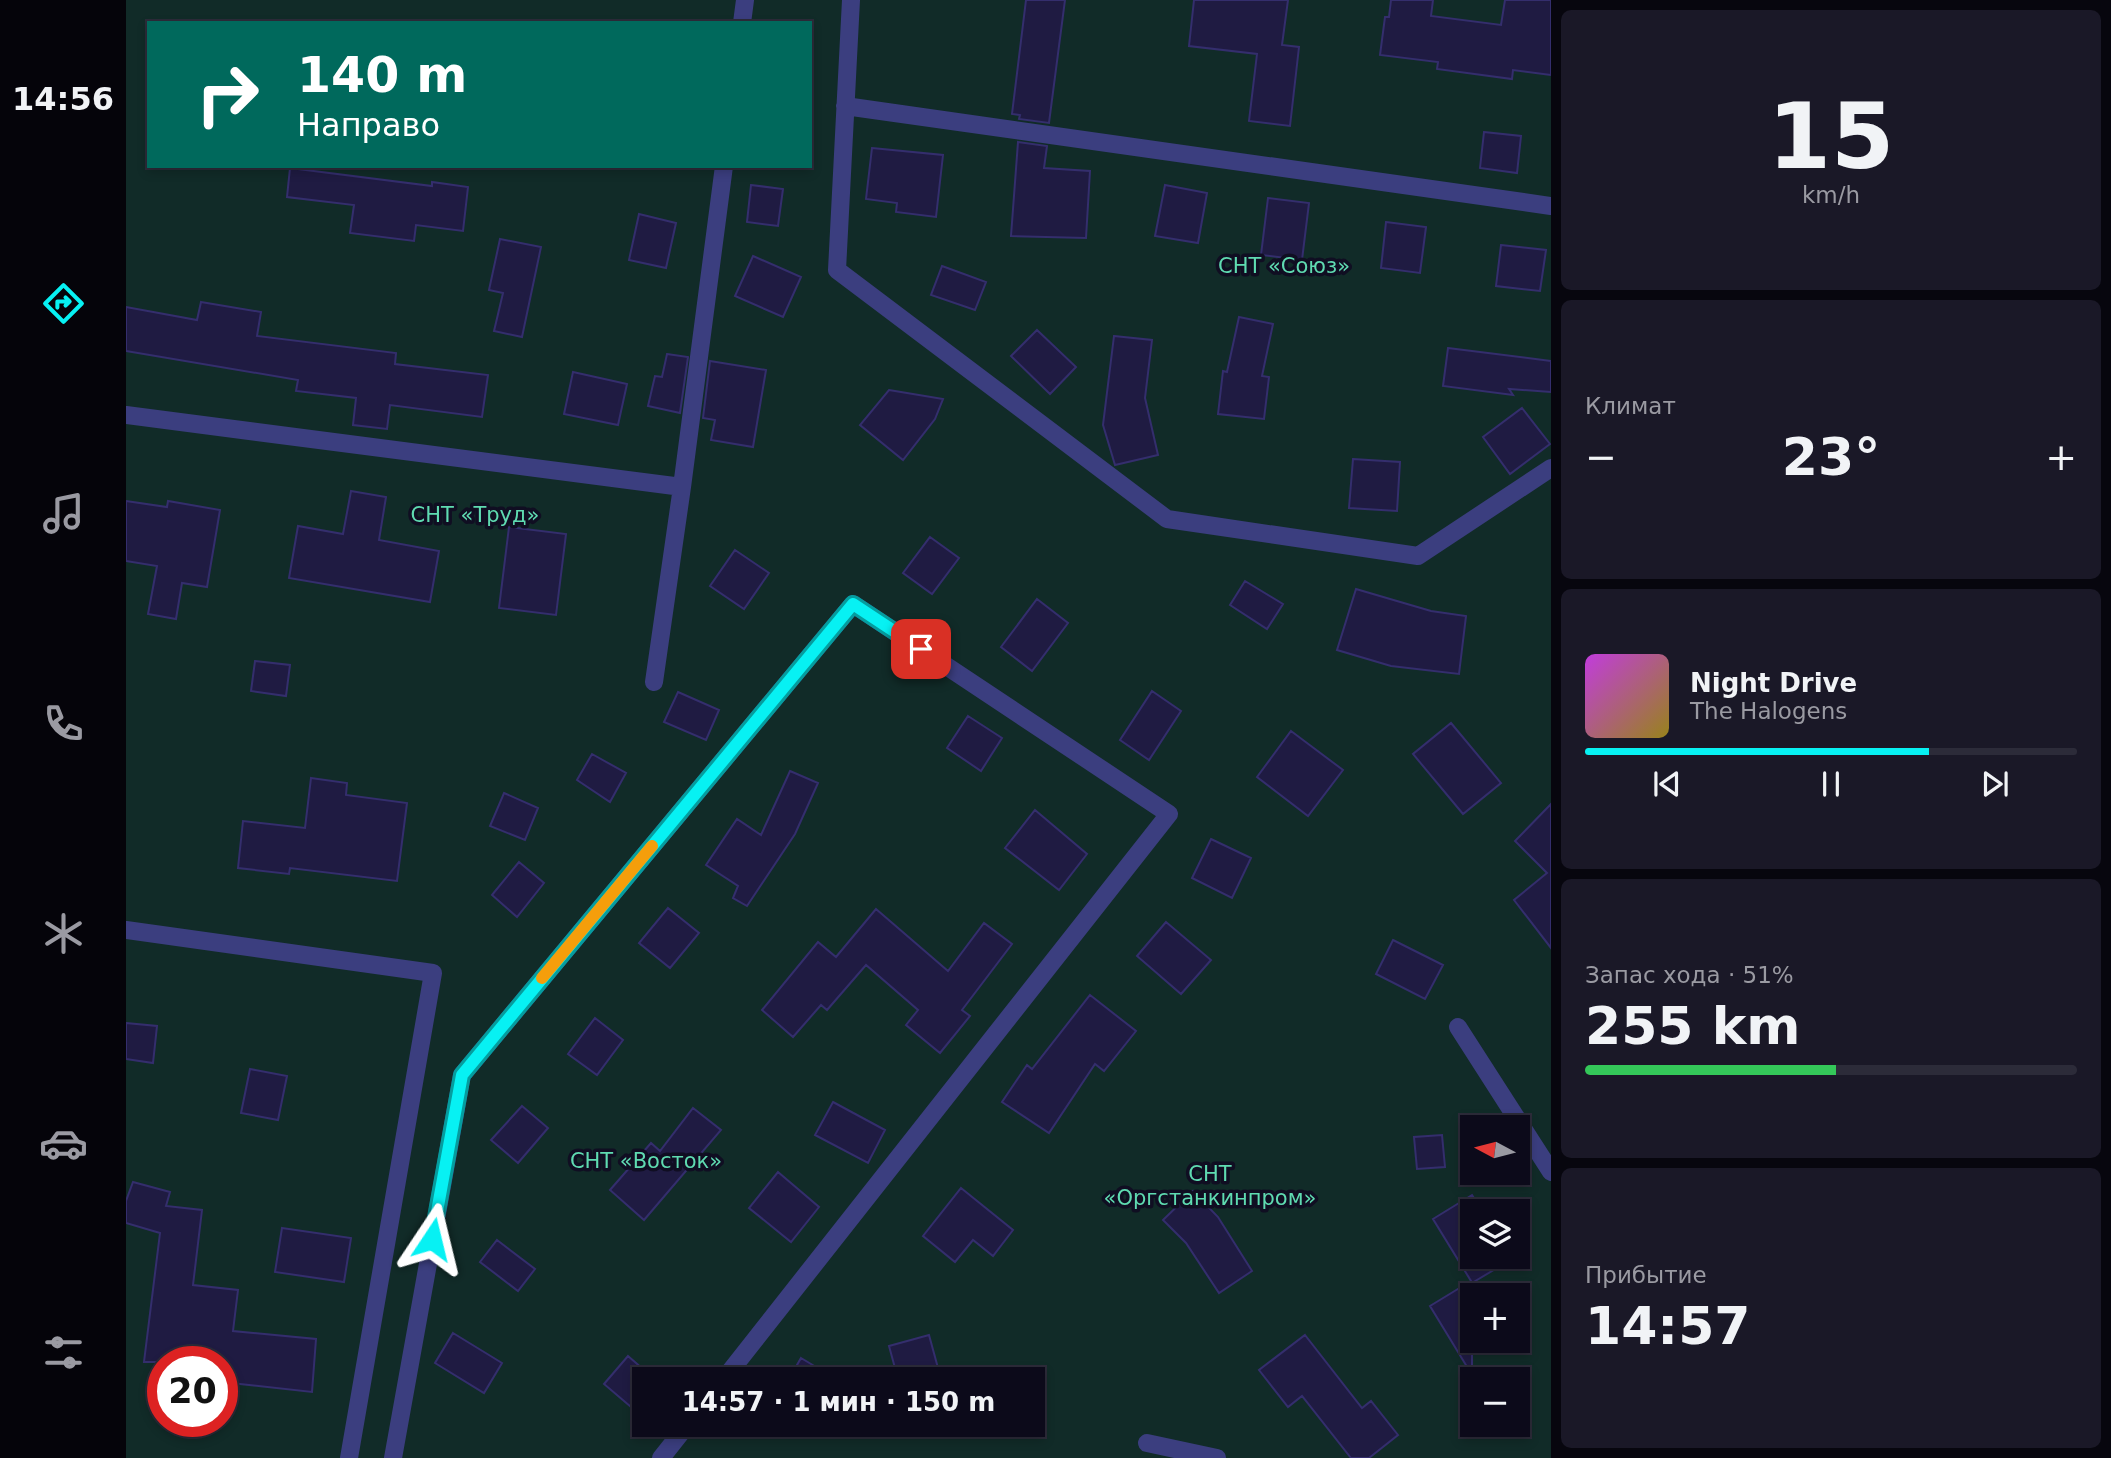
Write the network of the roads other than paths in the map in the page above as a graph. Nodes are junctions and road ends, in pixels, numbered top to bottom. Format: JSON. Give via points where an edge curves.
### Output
{"nodes":[{"id":1,"x":745,"y":0,"type":"edge"},
{"id":2,"x":851,"y":0,"type":"edge"},
{"id":3,"x":742,"y":21,"type":"edge"},
{"id":4,"x":845,"y":106,"type":"junction"},
{"id":5,"x":724,"y":168,"type":"edge"},
{"id":6,"x":1551,"y":206,"type":"edge"},
{"id":7,"x":126,"y":415,"type":"edge"},
{"id":8,"x":1551,"y":468,"type":"edge"},
{"id":9,"x":682,"y":487,"type":"junction"},
{"id":10,"x":654,"y":682,"type":"dead end"},
{"id":11,"x":126,"y":930,"type":"edge"},
{"id":12,"x":1458,"y":1027,"type":"dead end"},
{"id":13,"x":1551,"y":1172,"type":"edge"},
{"id":14,"x":733,"y":1367,"type":"edge"},
{"id":15,"x":678,"y":1437,"type":"edge"},
{"id":16,"x":1147,"y":1443,"type":"dead end"},
{"id":17,"x":349,"y":1458,"type":"edge"},
{"id":18,"x":393,"y":1458,"type":"edge"},
{"id":19,"x":661,"y":1458,"type":"edge"},
{"id":20,"x":1217,"y":1458,"type":"edge"}],
"edges":[{"from":1,"to":3,"type":"lane"},
{"from":2,"to":4,"type":"lane"},
{"from":4,"to":6,"type":"lane"},
{"from":4,"to":8,"type":"lane","via":[[837,270],[1167,519],[1418,556]]},
{"from":5,"to":9,"type":"lane"},
{"from":7,"to":9,"type":"lane"},
{"from":9,"to":10,"type":"lane"},
{"from":11,"to":17,"type":"lane","via":[[433,973]]},
{"from":12,"to":13,"type":"lane"},
{"from":14,"to":18,"type":"lane","via":[[1169,814],[853,604],[462,1075]]},
{"from":15,"to":19,"type":"lane"},
{"from":16,"to":20,"type":"lane"}]}
